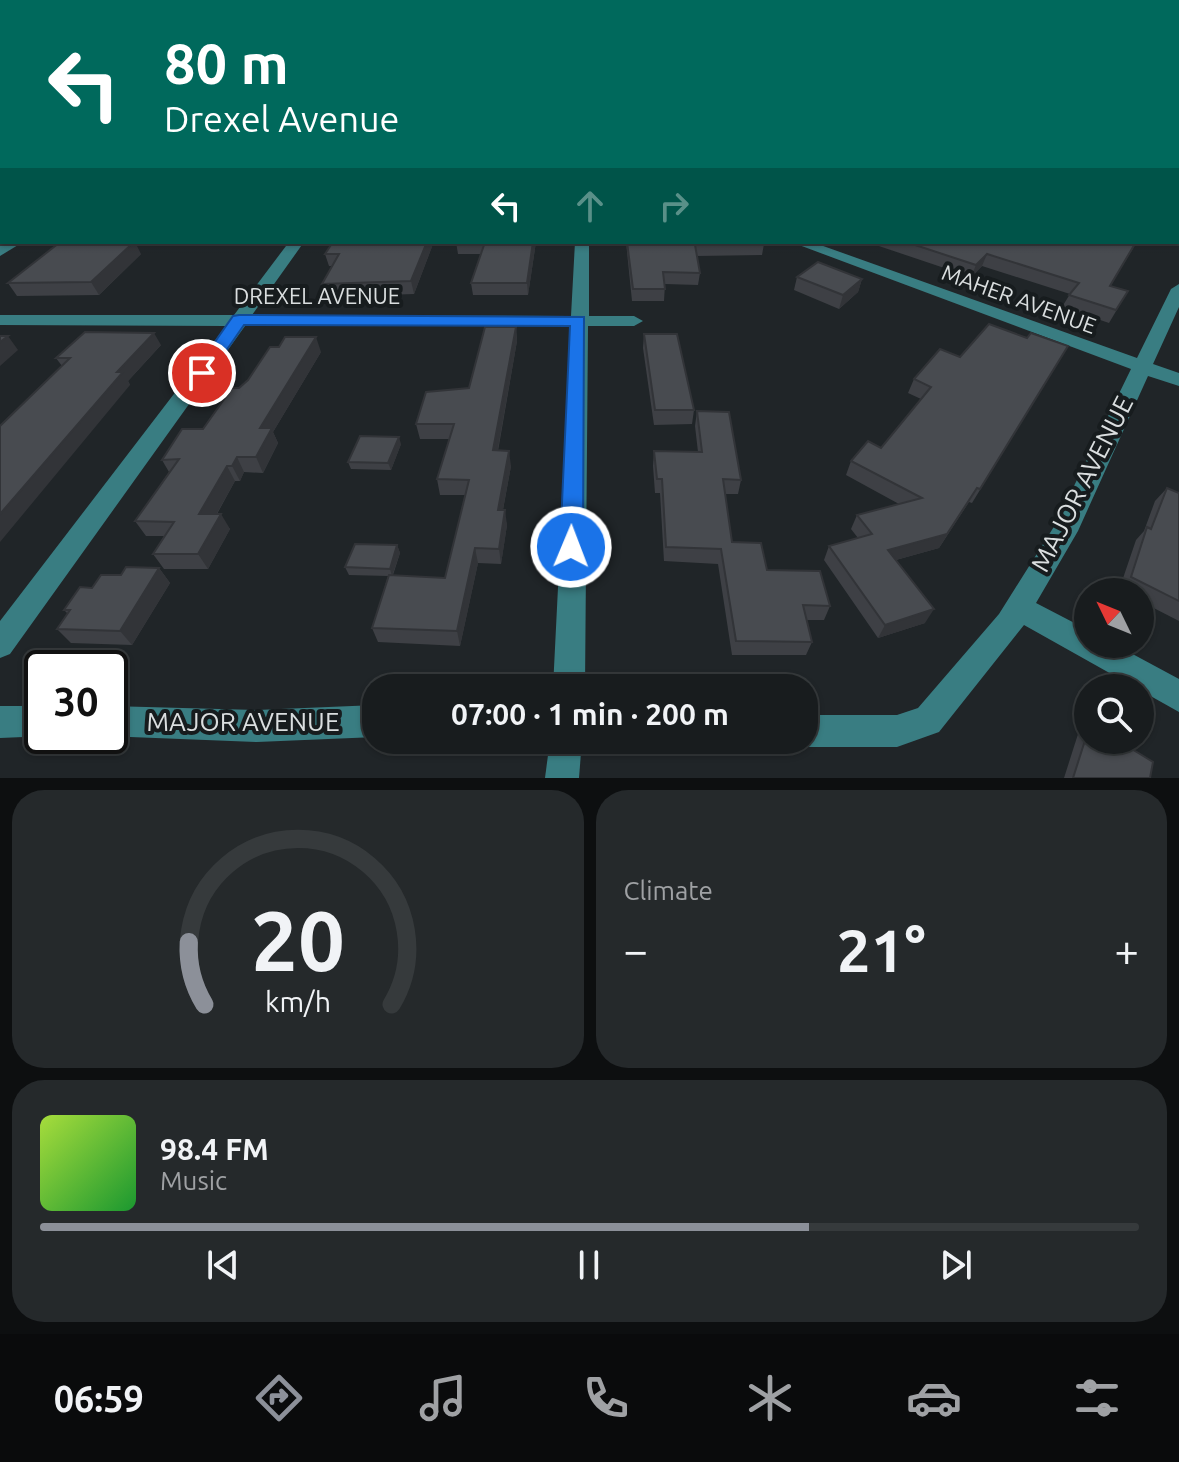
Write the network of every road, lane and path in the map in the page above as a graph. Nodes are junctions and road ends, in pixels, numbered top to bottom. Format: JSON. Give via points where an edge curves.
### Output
{"nodes":[{"id":1,"x":296,"y":244,"type":"edge"},
{"id":2,"x":582,"y":244,"type":"edge"},
{"id":3,"x":803,"y":244,"type":"edge"},
{"id":4,"x":1179,"y":289,"type":"edge"},
{"id":5,"x":0,"y":320,"type":"edge"},
{"id":6,"x":239,"y":320,"type":"junction"},
{"id":7,"x":579,"y":321,"type":"junction"},
{"id":8,"x":634,"y":321,"type":"dead end"},
{"id":9,"x":1144,"y":368,"type":"junction"},
{"id":10,"x":1179,"y":380,"type":"edge"},
{"id":11,"x":1018,"y":607,"type":"junction"},
{"id":12,"x":0,"y":644,"type":"edge"},
{"id":13,"x":569,"y":674,"type":"edge"},
{"id":14,"x":1179,"y":696,"type":"edge"},
{"id":15,"x":0,"y":722,"type":"edge"},
{"id":16,"x":24,"y":722,"type":"edge"},
{"id":17,"x":128,"y":722,"type":"edge"},
{"id":18,"x":362,"y":722,"type":"edge"},
{"id":19,"x":818,"y":731,"type":"edge"},
{"id":20,"x":565,"y":754,"type":"edge"},
{"id":21,"x":562,"y":778,"type":"edge"}],
"edges":[{"from":1,"to":6,"type":"street"},
{"from":2,"to":7,"type":"street"},
{"from":3,"to":9,"type":"street","name":"MAHER AVENUE"},
{"from":4,"to":9,"type":"street","name":"MAJOR AVENUE"},
{"from":5,"to":6,"type":"street","name":"DREXEL AVENUE"},
{"from":6,"to":7,"type":"street","name":"DREXEL AVENUE"},
{"from":6,"to":12,"type":"street"},
{"from":7,"to":8,"type":"street","name":"DREXEL AVENUE"},
{"from":7,"to":13,"type":"street"},
{"from":9,"to":10,"type":"street","name":"MAHER AVENUE"},
{"from":9,"to":11,"type":"street","name":"MAJOR AVENUE","via":[[1065,531]]},
{"from":11,"to":14,"type":"street"},
{"from":11,"to":19,"type":"street","name":"MAJOR AVENUE","via":[[928,721],[897,731]]},
{"from":15,"to":16,"type":"street"},
{"from":17,"to":18,"type":"street","name":"MAJOR AVENUE","via":[[257,726]]},
{"from":20,"to":21,"type":"street"}]}
